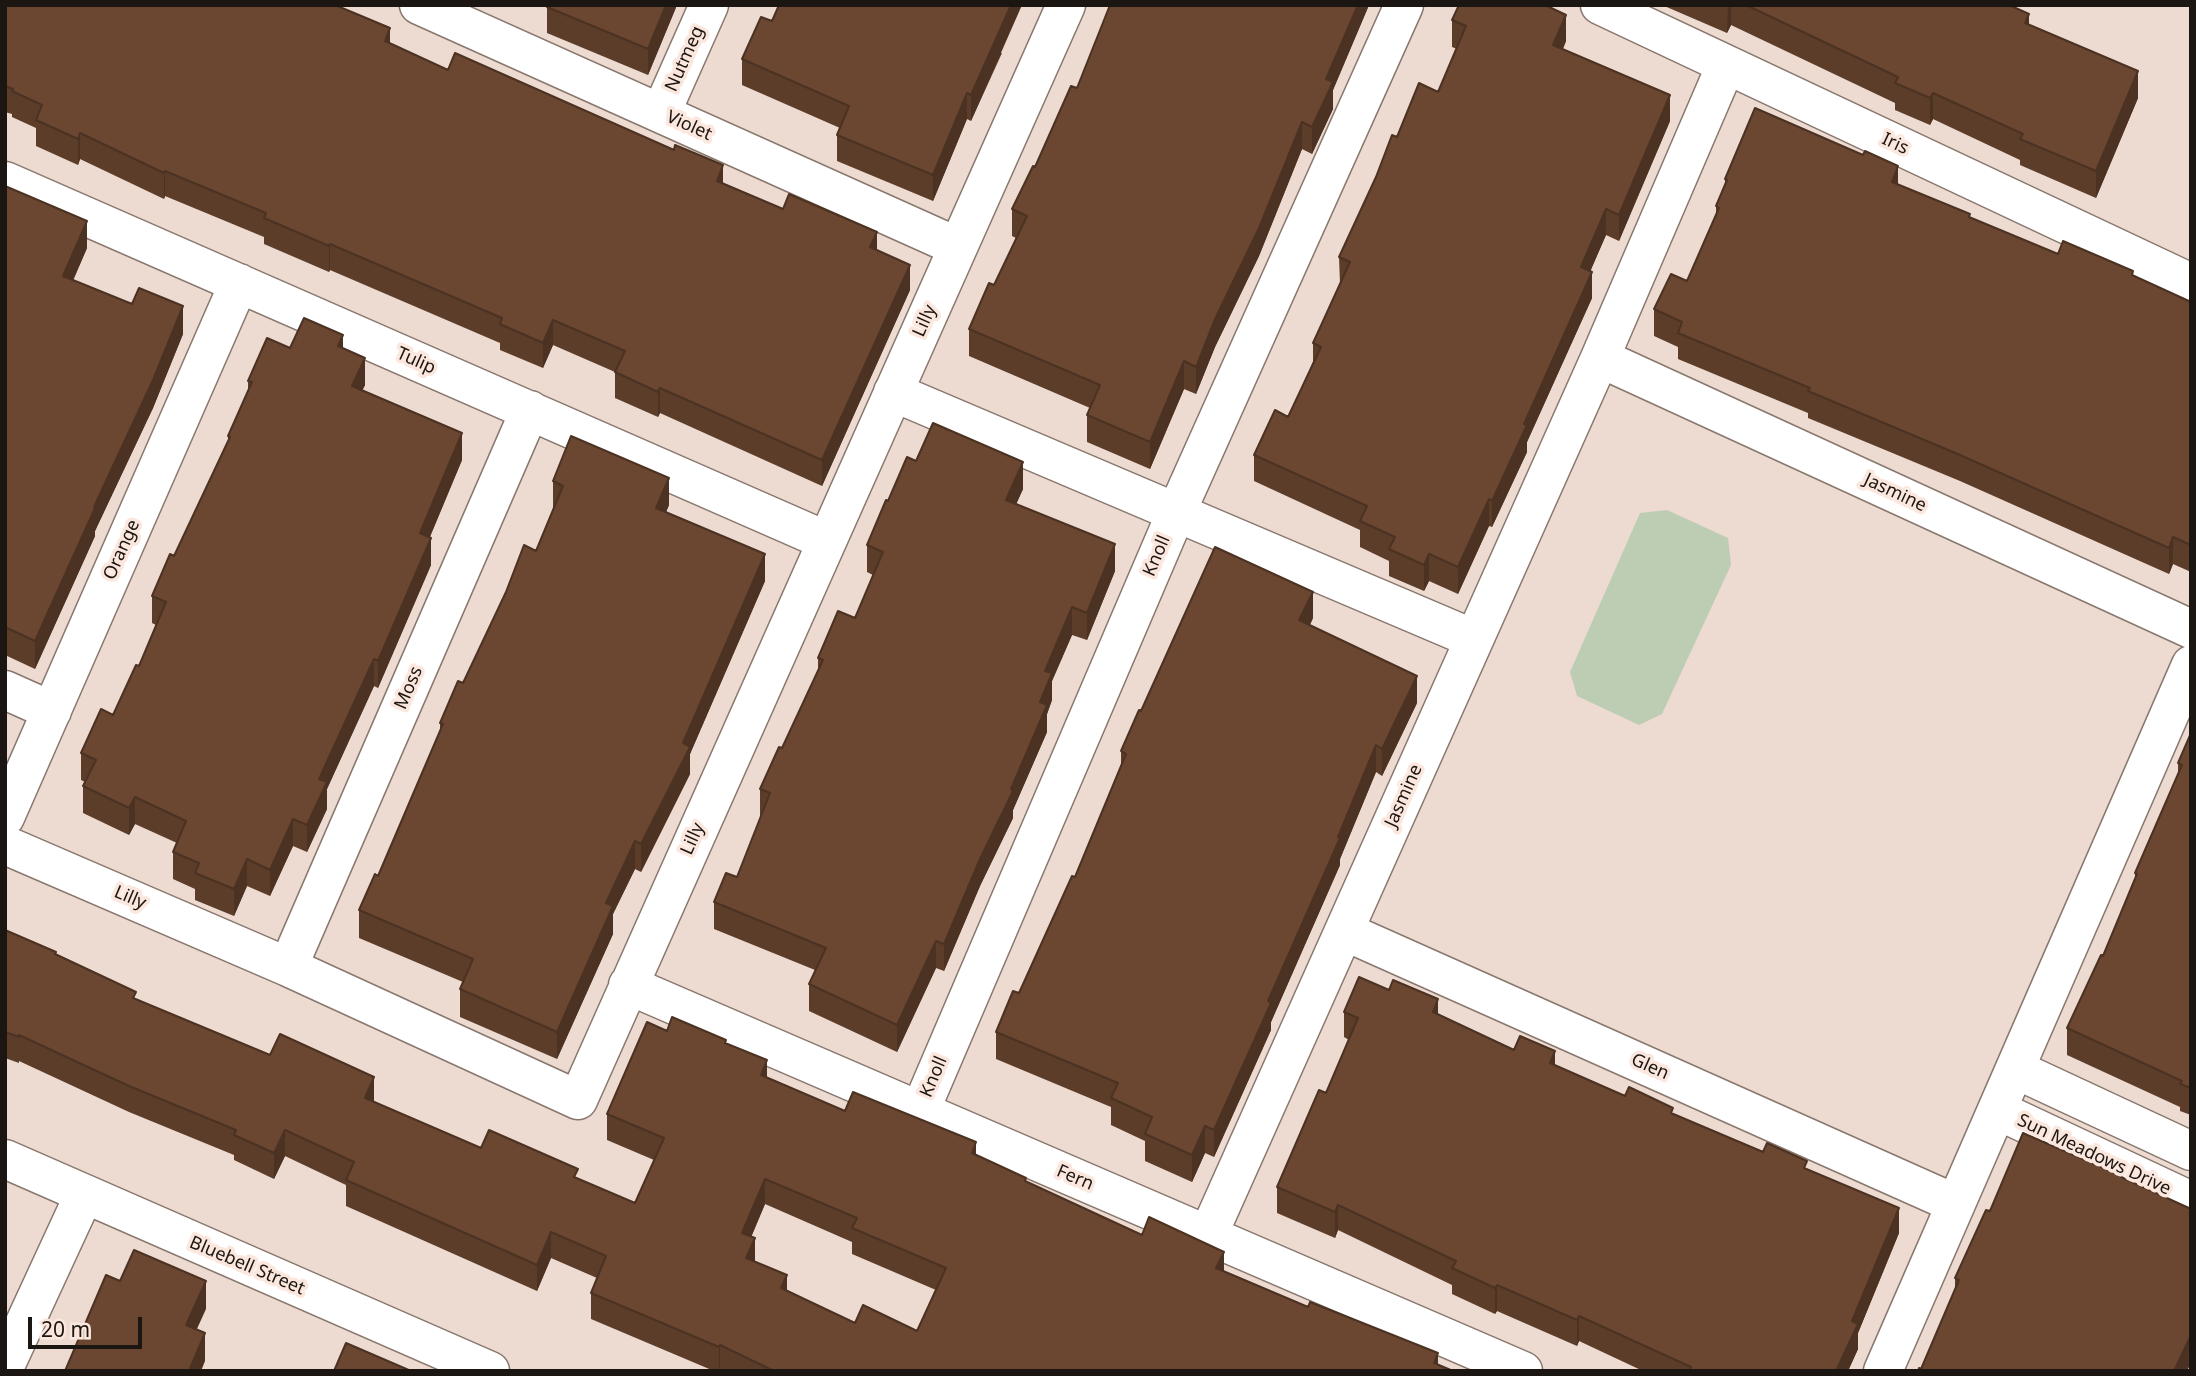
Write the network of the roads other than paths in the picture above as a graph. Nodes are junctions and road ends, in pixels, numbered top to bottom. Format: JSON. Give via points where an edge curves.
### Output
{"nodes":[{"id":1,"x":419,"y":5,"type":"edge"},
{"id":2,"x":709,"y":5,"type":"edge"},
{"id":3,"x":1066,"y":5,"type":"edge"},
{"id":4,"x":1404,"y":5,"type":"edge"},
{"id":5,"x":1600,"y":5,"type":"edge"},
{"id":6,"x":1727,"y":65,"type":"junction"},
{"id":7,"x":661,"y":114,"type":"junction"},
{"id":8,"x":5,"y":181,"type":"edge"},
{"id":9,"x":958,"y":247,"type":"junction"},
{"id":10,"x":239,"y":283,"type":"junction"},
{"id":11,"x":2191,"y":283,"type":"edge"},
{"id":12,"x":1600,"y":358,"type":"junction"},
{"id":13,"x":893,"y":392,"type":"junction"},
{"id":14,"x":530,"y":410,"type":"junction"},
{"id":15,"x":1175,"y":513,"type":"junction"},
{"id":16,"x":827,"y":541,"type":"junction"},
{"id":17,"x":2191,"y":629,"type":"edge"},
{"id":18,"x":1474,"y":639,"type":"junction"},
{"id":19,"x":2191,"y":665,"type":"edge"},
{"id":20,"x":5,"y":690,"type":"edge"},
{"id":21,"x":52,"y":711,"type":"junction"},
{"id":22,"x":5,"y":817,"type":"edge"},
{"id":23,"x":5,"y":845,"type":"edge"},
{"id":24,"x":1344,"y":931,"type":"junction"},
{"id":25,"x":288,"y":967,"type":"junction"},
{"id":26,"x":628,"y":985,"type":"junction"},
{"id":27,"x":2015,"y":1069,"type":"junction"},
{"id":28,"x":1997,"y":1110,"type":"junction"},
{"id":29,"x":920,"y":1111,"type":"junction"},
{"id":30,"x":2191,"y":1151,"type":"edge"},
{"id":31,"x":5,"y":1159,"type":"edge"},
{"id":32,"x":84,"y":1195,"type":"junction"},
{"id":33,"x":2191,"y":1201,"type":"edge"},
{"id":34,"x":1956,"y":1204,"type":"junction"},
{"id":35,"x":1208,"y":1235,"type":"junction"},
{"id":36,"x":5,"y":1366,"type":"edge"},
{"id":37,"x":490,"y":1371,"type":"edge"},
{"id":38,"x":1523,"y":1371,"type":"edge"},
{"id":39,"x":1882,"y":1371,"type":"edge"}],
"edges":[{"from":1,"to":7,"type":"street","name":"Violet"},
{"from":2,"to":7,"type":"street","name":"Nutmeg"},
{"from":3,"to":9,"type":"street","name":"Lilly"},
{"from":4,"to":15,"type":"street","name":"Knoll"},
{"from":5,"to":6,"type":"street","name":"Iris"},
{"from":6,"to":11,"type":"street","name":"Iris"},
{"from":6,"to":12,"type":"street","name":"Jasmine"},
{"from":7,"to":9,"type":"street","name":"Violet"},
{"from":8,"to":10,"type":"street","name":"Tulip"},
{"from":9,"to":13,"type":"street","name":"Lilly"},
{"from":10,"to":14,"type":"street","name":"Tulip"},
{"from":10,"to":21,"type":"street","name":"Orange"},
{"from":12,"to":17,"type":"street","name":"Jasmine"},
{"from":12,"to":18,"type":"street","name":"Jasmine"},
{"from":13,"to":15,"type":"street"},
{"from":13,"to":16,"type":"street","name":"Lilly"},
{"from":14,"to":16,"type":"street","name":"Tulip"},
{"from":14,"to":25,"type":"street","name":"Moss"},
{"from":15,"to":18,"type":"street"},
{"from":15,"to":29,"type":"street","name":"Knoll"},
{"from":16,"to":26,"type":"street","name":"Lilly"},
{"from":18,"to":24,"type":"street","name":"Jasmine"},
{"from":19,"to":27,"type":"street"},
{"from":20,"to":21,"type":"street"},
{"from":21,"to":22,"type":"street","name":"Orange"},
{"from":23,"to":25,"type":"street","name":"Lilly"},
{"from":24,"to":34,"type":"street","name":"Glen"},
{"from":24,"to":35,"type":"street","name":"Jasmine"},
{"from":25,"to":26,"type":"street","name":"Lilly","via":[[578,1100]]},
{"from":26,"to":29,"type":"street","name":"Fern"},
{"from":27,"to":28,"type":"street"},
{"from":27,"to":30,"type":"street"},
{"from":28,"to":33,"type":"street","name":"Sun Meadows Drive"},
{"from":28,"to":34,"type":"street"},
{"from":29,"to":35,"type":"street","name":"Fern"},
{"from":31,"to":32,"type":"street","name":"Bluebell Street"},
{"from":32,"to":36,"type":"street"},
{"from":32,"to":37,"type":"street","name":"Bluebell Street"},
{"from":34,"to":39,"type":"street"},
{"from":35,"to":38,"type":"street","name":"Fern"}]}
